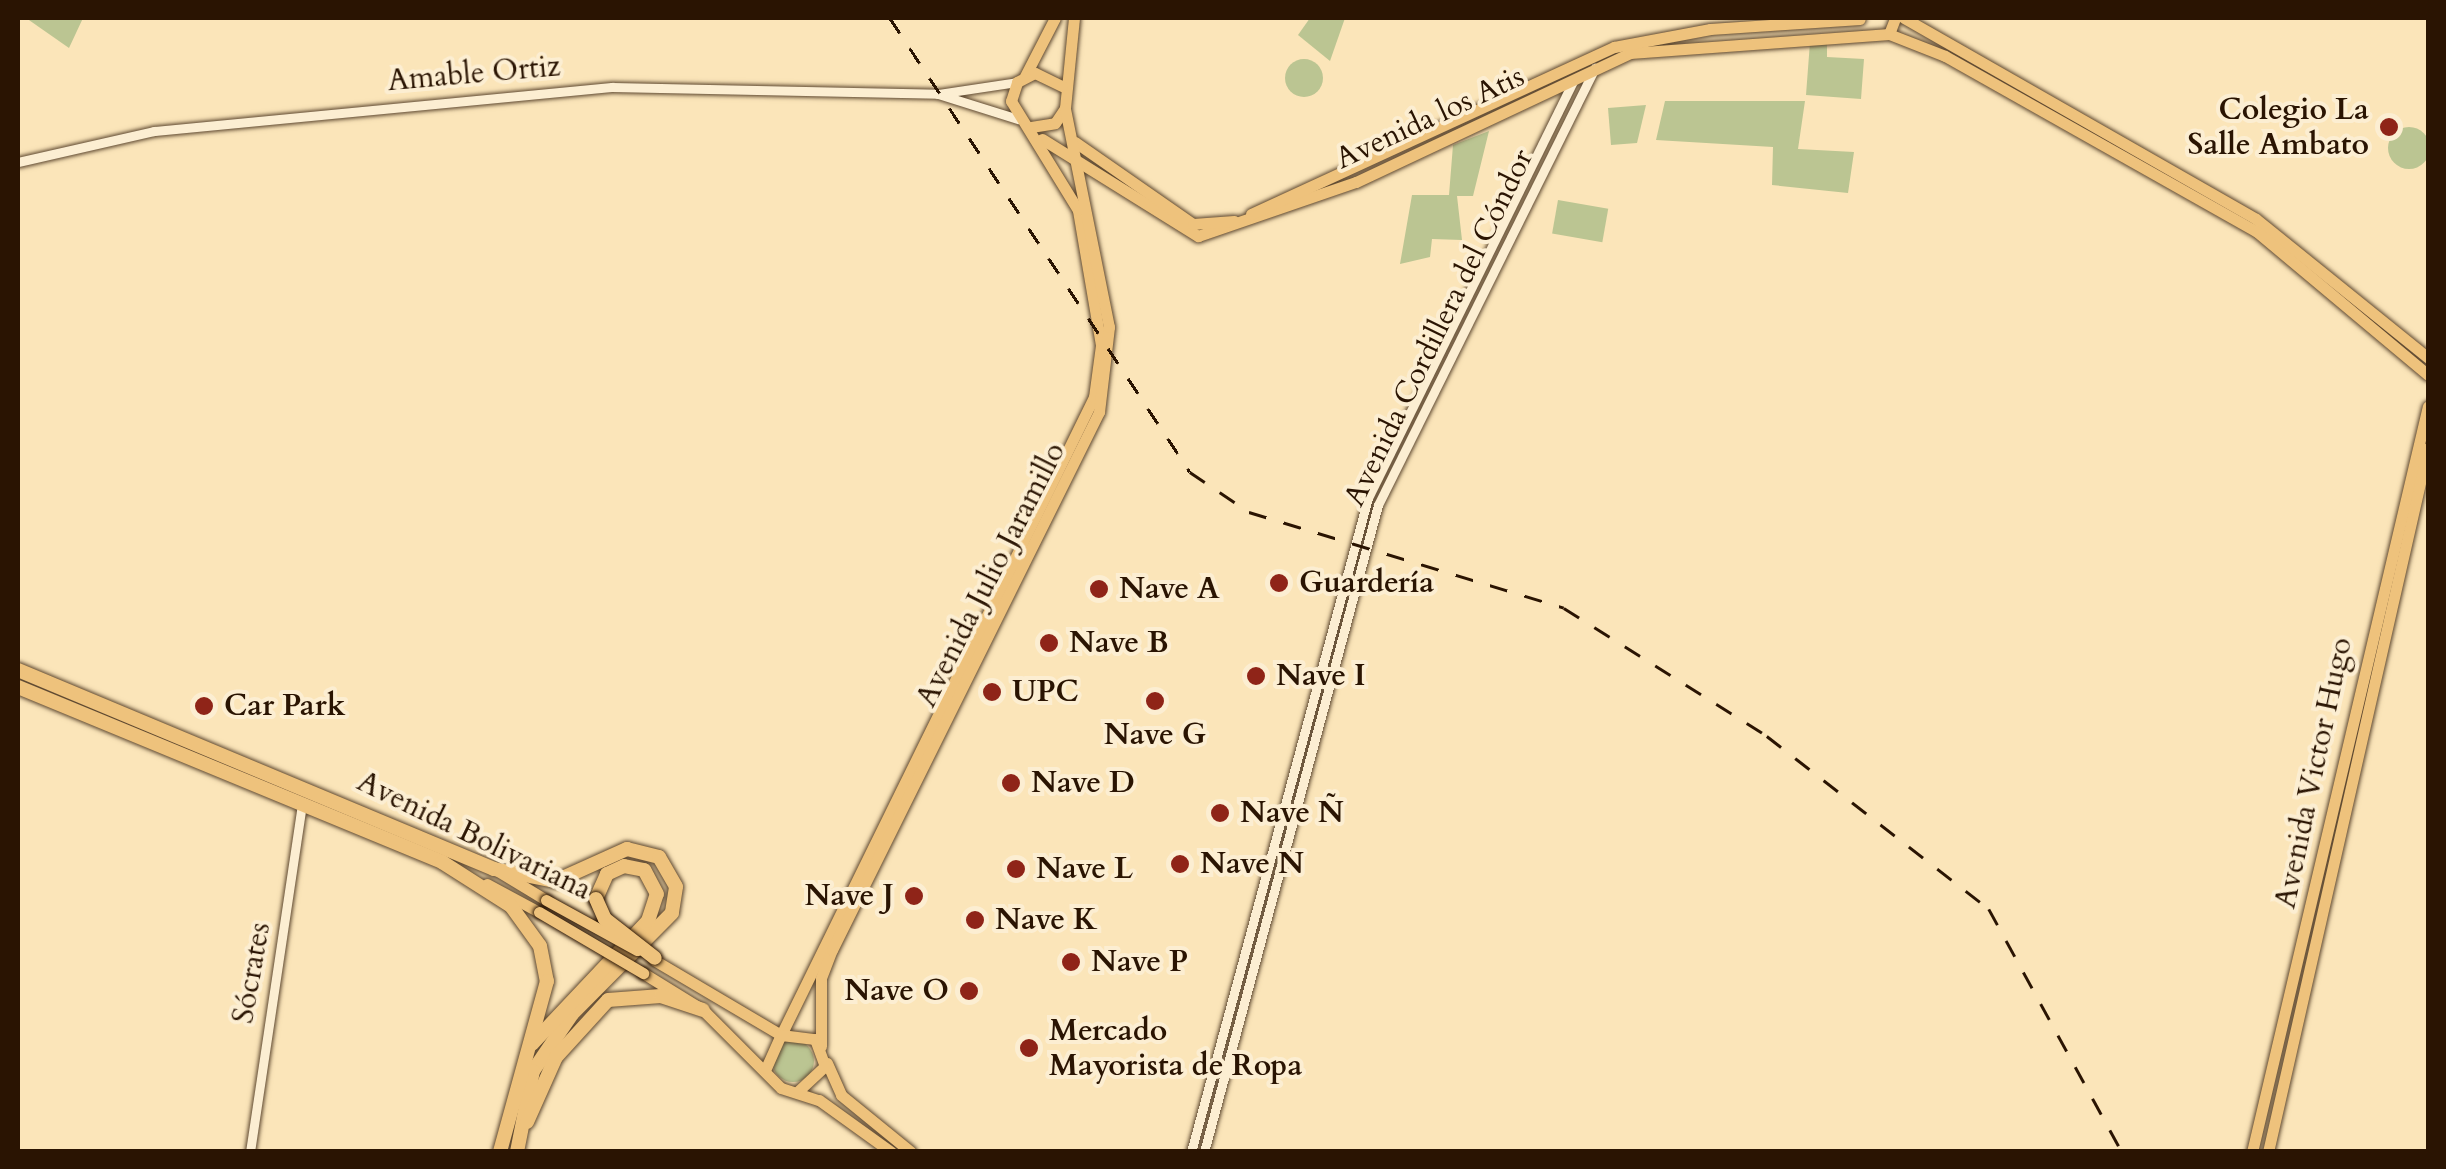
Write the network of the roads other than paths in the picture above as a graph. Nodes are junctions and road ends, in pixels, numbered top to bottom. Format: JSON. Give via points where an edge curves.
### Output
{"nodes":[{"id":1,"x":1056,"y":18,"type":"edge"},
{"id":2,"x":1074,"y":18,"type":"edge"},
{"id":3,"x":1861,"y":18,"type":"edge"},
{"id":4,"x":1895,"y":18,"type":"edge"},
{"id":5,"x":1904,"y":18,"type":"edge"},
{"id":6,"x":1867,"y":34,"type":"junction"},
{"id":7,"x":1889,"y":34,"type":"junction"},
{"id":8,"x":1596,"y":61,"type":"junction"},
{"id":9,"x":1574,"y":72,"type":"junction"},
{"id":10,"x":1021,"y":79,"type":"junction"},
{"id":11,"x":1062,"y":86,"type":"junction"},
{"id":12,"x":938,"y":94,"type":"junction"},
{"id":13,"x":1065,"y":108,"type":"junction"},
{"id":14,"x":1023,"y":122,"type":"junction"},
{"id":15,"x":1042,"y":139,"type":"junction"},
{"id":16,"x":1075,"y":142,"type":"junction"},
{"id":17,"x":18,"y":162,"type":"edge"},
{"id":18,"x":1080,"y":166,"type":"junction"},
{"id":19,"x":2428,"y":358,"type":"edge"},
{"id":20,"x":2428,"y":375,"type":"edge"},
{"id":21,"x":2428,"y":406,"type":"edge"},
{"id":22,"x":2428,"y":448,"type":"edge"},
{"id":23,"x":18,"y":670,"type":"edge"},
{"id":24,"x":18,"y":687,"type":"edge"},
{"id":25,"x":302,"y":802,"type":"junction"},
{"id":26,"x":494,"y":869,"type":"junction"},
{"id":27,"x":475,"y":877,"type":"junction"},
{"id":28,"x":658,"y":961,"type":"junction"},
{"id":29,"x":703,"y":1010,"type":"junction"},
{"id":30,"x":781,"y":1034,"type":"junction"},
{"id":31,"x":823,"y":1051,"type":"junction"},
{"id":32,"x":526,"y":1052,"type":"junction"},
{"id":33,"x":766,"y":1068,"type":"junction"},
{"id":34,"x":798,"y":1091,"type":"junction"},
{"id":35,"x":250,"y":1152,"type":"edge"},
{"id":36,"x":500,"y":1152,"type":"edge"},
{"id":37,"x":518,"y":1152,"type":"edge"},
{"id":38,"x":890,"y":1152,"type":"edge"},
{"id":39,"x":911,"y":1152,"type":"edge"},
{"id":40,"x":1191,"y":1152,"type":"edge"},
{"id":41,"x":1204,"y":1152,"type":"edge"},
{"id":42,"x":2252,"y":1152,"type":"edge"},
{"id":43,"x":2268,"y":1152,"type":"edge"}],
"edges":[{"from":1,"to":10,"type":"main road"},
{"from":2,"to":11,"type":"main road"},
{"from":3,"to":6,"type":"main road","name":"Avenida los Atis"},
{"from":3,"to":8,"type":"main road","name":"Avenida los Atis","via":[[1710,29]]},
{"from":4,"to":7,"type":"main road"},
{"from":5,"to":19,"type":"main road","via":[[2256,219]]},
{"from":6,"to":7,"type":"main road","name":"Avenida los Atis"},
{"from":6,"to":8,"type":"main road","name":"Avenida los Atis","via":[[1674,46]]},
{"from":7,"to":20,"type":"main road","name":"Avenida los Atis","via":[[1945,56],[2256,231]]},
{"from":8,"to":9,"type":"main road","name":"Avenida los Atis"},
{"from":8,"to":41,"type":"street","name":"Avenida Cordillera del Cóndor","via":[[1378,504]]},
{"from":9,"to":16,"type":"main road","name":"Avenida los Atis","via":[[1228,223],[1182,219]]},
{"from":9,"to":18,"type":"main road","name":"Avenida los Atis","via":[[1356,182],[1210,234],[1186,233]]},
{"from":9,"to":40,"type":"street","name":"Avenida Cordillera del Cóndor","via":[[1368,498]]},
{"from":10,"to":11,"type":"main road","via":[[1046,73]]},
{"from":10,"to":12,"type":"street","name":"Amable Ortiz"},
{"from":10,"to":14,"type":"main road"},
{"from":11,"to":13,"type":"main road"},
{"from":12,"to":14,"type":"street","name":"Amable Ortiz"},
{"from":12,"to":17,"type":"street","name":"Amable Ortiz","via":[[871,98],[718,84],[539,92],[154,131]]},
{"from":13,"to":14,"type":"main road","via":[[1046,127]]},
{"from":13,"to":16,"type":"main road","name":"Avenida Julio Jaramillo"},
{"from":14,"to":15,"type":"main road","name":"Avenida Julio Jaramillo"},
{"from":15,"to":18,"type":"main road","name":"Avenida los Atis"},
{"from":15,"to":30,"type":"main road","name":"Avenida Julio Jaramillo","via":[[1078,210],[1101,346],[1094,397]]},
{"from":16,"to":18,"type":"main road","name":"Avenida Julio Jaramillo"},
{"from":18,"to":31,"type":"main road","name":"Avenida Julio Jaramillo","via":[[1109,327],[1099,412],[832,950],[821,978]]},
{"from":21,"to":42,"type":"main road","name":"Avenida Victor Hugo"},
{"from":22,"to":43,"type":"main road","name":"Avenida Victor Hugo"},
{"from":23,"to":26,"type":"highway","name":"Avenida Bolivariana"},
{"from":24,"to":25,"type":"highway","name":"Avenida Bolivariana"},
{"from":25,"to":27,"type":"highway","name":"Avenida Bolivariana"},
{"from":25,"to":35,"type":"street","name":"Sócrates"},
{"from":26,"to":28,"type":"main road","name":"Avenida Bolivariana","bridge":true},
{"from":26,"to":37,"type":"highway","via":[[556,881],[638,848],[658,857],[676,888],[666,922],[572,1014],[533,1070]]},
{"from":27,"to":29,"type":"main road","name":"Avenida Bolivariana","bridge":true},
{"from":27,"to":32,"type":"highway","via":[[540,946],[547,981]]},
{"from":28,"to":30,"type":"main road","name":"Avenida Bolivariana"},
{"from":28,"to":32,"type":"highway","bridge":true,"via":[[605,919],[596,899],[607,874],[624,866],[644,870],[657,894],[648,921]]},
{"from":29,"to":33,"type":"main road","name":"Avenida Bolivariana"},
{"from":29,"to":37,"type":"highway","via":[[661,996],[608,1000],[556,1057]]},
{"from":30,"to":31,"type":"main road","name":"Avenida Bolivariana","via":[[799,1031]]},
{"from":30,"to":33,"type":"main road"},
{"from":31,"to":34,"type":"main road","via":[[822,1075]]},
{"from":31,"to":39,"type":"main road","via":[[841,1095]]},
{"from":32,"to":36,"type":"highway"},
{"from":33,"to":34,"type":"main road","name":"Avenida Bolivariana","via":[[780,1088]]},
{"from":34,"to":38,"type":"main road","name":"Avenida Bolivariana"}]}
